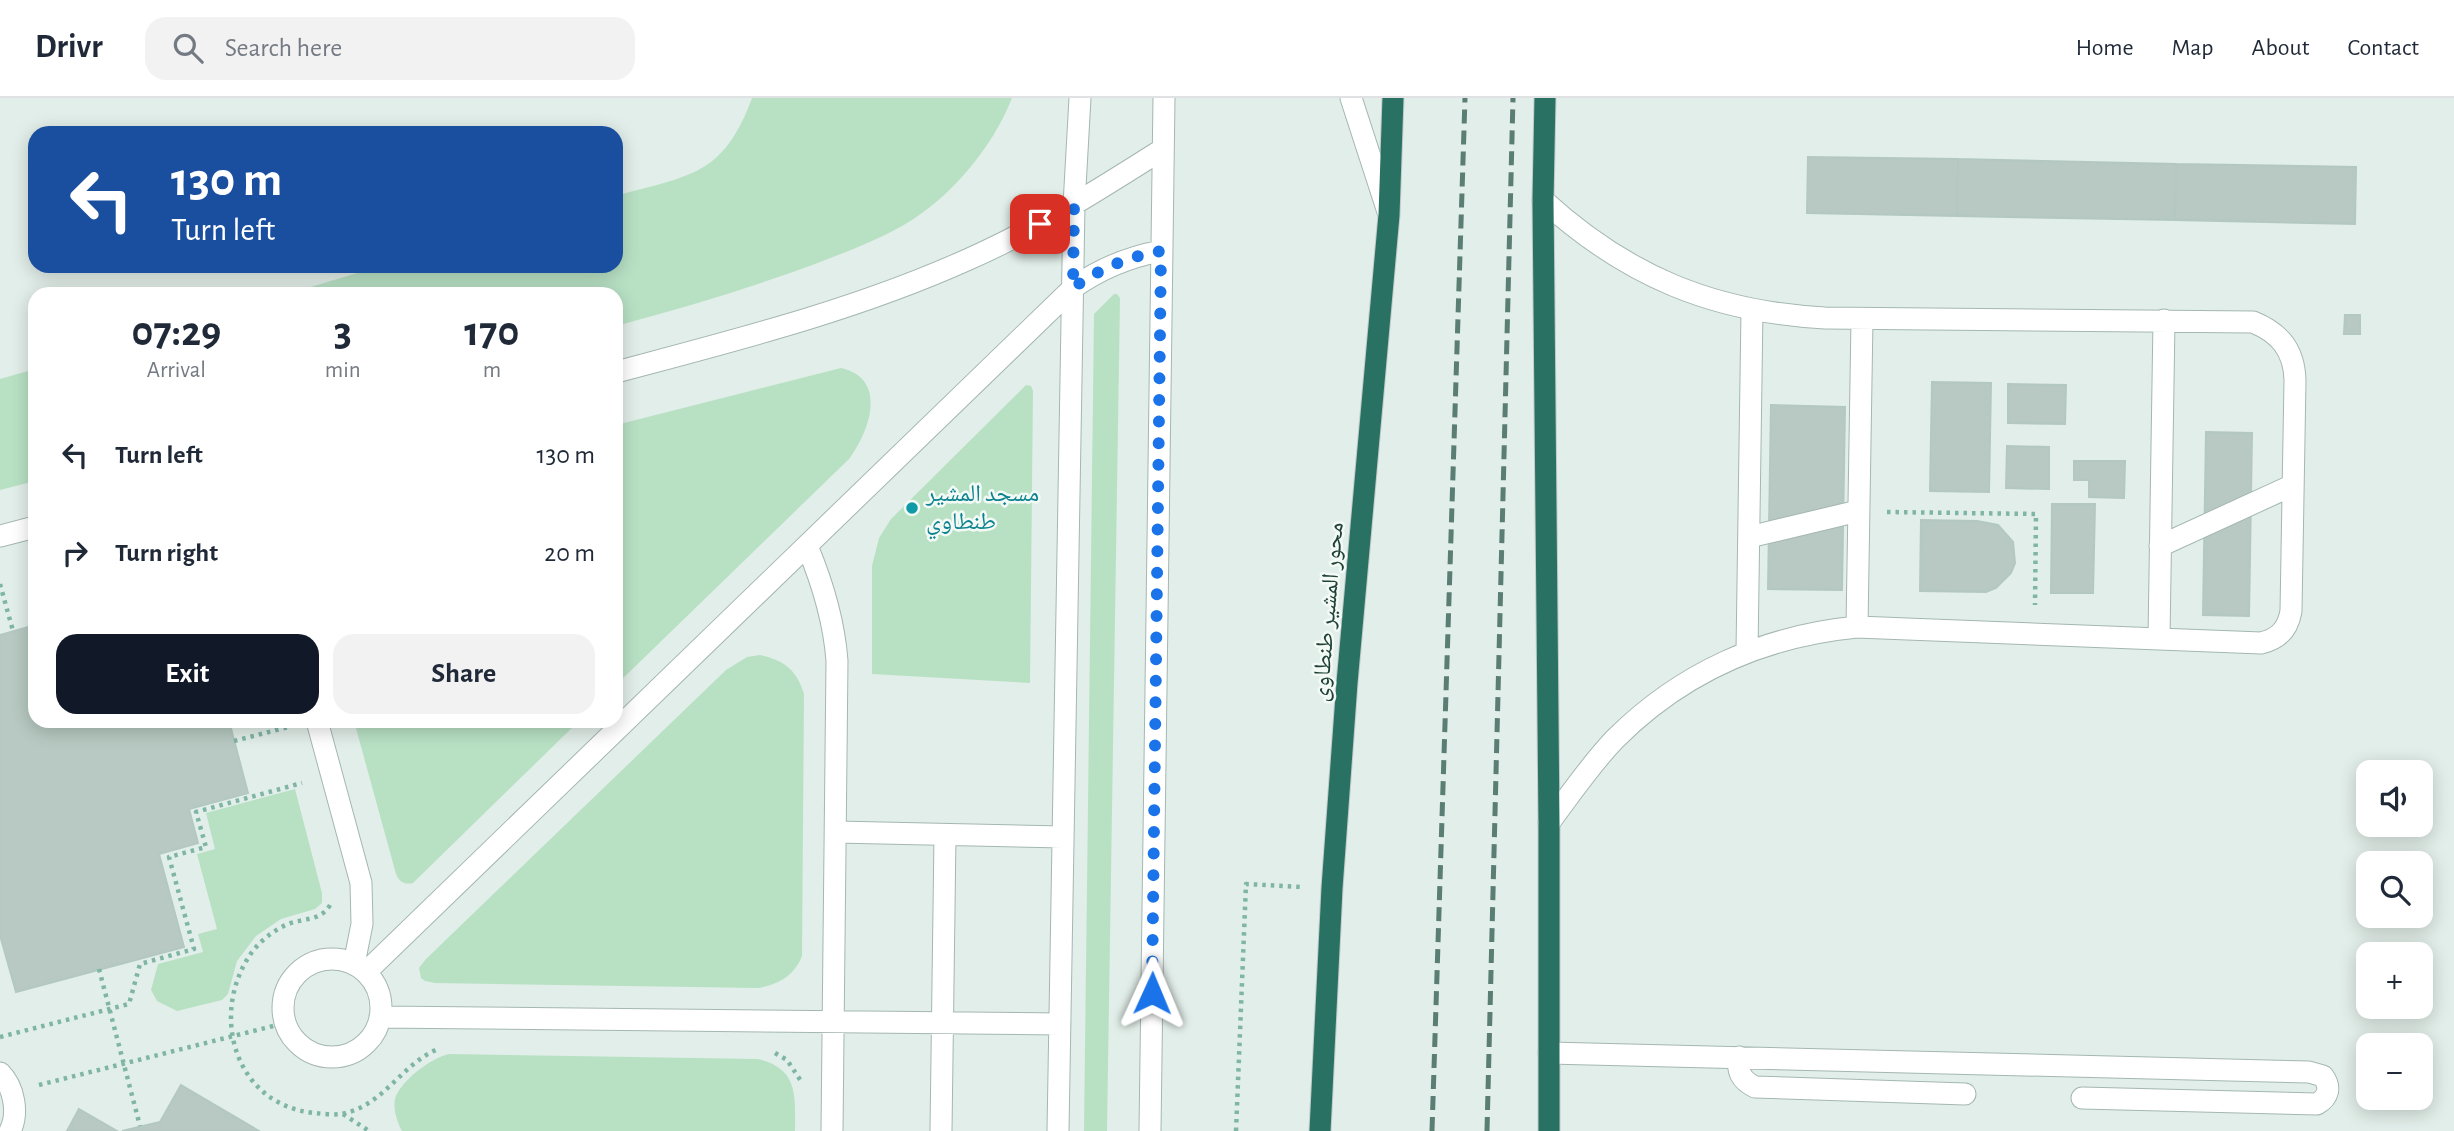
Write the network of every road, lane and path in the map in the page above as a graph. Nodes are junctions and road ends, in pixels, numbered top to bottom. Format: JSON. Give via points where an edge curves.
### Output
{"nodes":[{"id":1,"x":1080,"y":98,"type":"edge"},
{"id":2,"x":1164,"y":98,"type":"edge"},
{"id":3,"x":1351,"y":98,"type":"edge"},
{"id":4,"x":1393,"y":98,"type":"edge"},
{"id":5,"x":1545,"y":98,"type":"edge"},
{"id":6,"x":1163,"y":149,"type":"junction"},
{"id":7,"x":1543,"y":200,"type":"junction"},
{"id":8,"x":1074,"y":205,"type":"junction"},
{"id":9,"x":1389,"y":215,"type":"junction"},
{"id":10,"x":1161,"y":251,"type":"junction"},
{"id":11,"x":1073,"y":288,"type":"junction"},
{"id":12,"x":1752,"y":310,"type":"junction"},
{"id":13,"x":1862,"y":319,"type":"junction"},
{"id":14,"x":2164,"y":320,"type":"junction"},
{"id":15,"x":623,"y":370,"type":"edge"},
{"id":16,"x":2293,"y":485,"type":"junction"},
{"id":17,"x":1858,"y":511,"type":"junction"},
{"id":18,"x":28,"y":529,"type":"edge"},
{"id":19,"x":0,"y":536,"type":"edge"},
{"id":20,"x":1749,"y":537,"type":"junction"},
{"id":21,"x":807,"y":546,"type":"junction"},
{"id":22,"x":2160,"y":546,"type":"junction"},
{"id":23,"x":0,"y":584,"type":"edge"},
{"id":24,"x":1857,"y":627,"type":"junction"},
{"id":25,"x":13,"y":631,"type":"dead end"},
{"id":26,"x":2034,"y":634,"type":"junction"},
{"id":27,"x":2159,"y":638,"type":"junction"},
{"id":28,"x":1747,"y":652,"type":"junction"},
{"id":29,"x":623,"y":720,"type":"edge"},
{"id":30,"x":319,"y":728,"type":"edge"},
{"id":31,"x":614,"y":728,"type":"edge"},
{"id":32,"x":260,"y":734,"type":"dead end"},
{"id":33,"x":234,"y":741,"type":"dead end"},
{"id":34,"x":303,"y":783,"type":"dead end"},
{"id":35,"x":1549,"y":824,"type":"junction"},
{"id":36,"x":836,"y":832,"type":"junction"},
{"id":37,"x":945,"y":835,"type":"junction"},
{"id":38,"x":1063,"y":837,"type":"junction"},
{"id":39,"x":1332,"y":888,"type":"junction"},
{"id":40,"x":360,"y":968,"type":"junction"},
{"id":41,"x":99,"y":970,"type":"dead end"},
{"id":42,"x":110,"y":1008,"type":"junction"},
{"id":43,"x":380,"y":1017,"type":"junction"},
{"id":44,"x":833,"y":1020,"type":"junction"},
{"id":45,"x":285,"y":1023,"type":"junction"},
{"id":46,"x":942,"y":1023,"type":"junction"},
{"id":47,"x":1060,"y":1024,"type":"junction"},
{"id":48,"x":0,"y":1037,"type":"edge"},
{"id":49,"x":1549,"y":1053,"type":"junction"},
{"id":50,"x":1739,"y":1057,"type":"junction"},
{"id":51,"x":123,"y":1063,"type":"junction"},
{"id":52,"x":0,"y":1073,"type":"edge"},
{"id":53,"x":36,"y":1086,"type":"dead end"},
{"id":54,"x":1965,"y":1094,"type":"dead end"},
{"id":55,"x":2082,"y":1098,"type":"dead end"},
{"id":56,"x":342,"y":1114,"type":"dead end"},
{"id":57,"x":139,"y":1126,"type":"dead end"},
{"id":58,"x":10,"y":1131,"type":"edge"},
{"id":59,"x":369,"y":1131,"type":"edge"},
{"id":60,"x":832,"y":1131,"type":"edge"},
{"id":61,"x":941,"y":1131,"type":"edge"},
{"id":62,"x":1058,"y":1131,"type":"edge"},
{"id":63,"x":1150,"y":1131,"type":"edge"},
{"id":64,"x":1236,"y":1131,"type":"edge"},
{"id":65,"x":1320,"y":1131,"type":"edge"},
{"id":66,"x":1549,"y":1131,"type":"edge"}],
"edges":[{"from":1,"to":8,"type":"street"},
{"from":2,"to":6,"type":"street"},
{"from":3,"to":9,"type":"street"},
{"from":4,"to":9,"type":"highway","name":"محور المشير طنطاوى"},
{"from":5,"to":7,"type":"highway"},
{"from":6,"to":8,"type":"street"},
{"from":6,"to":10,"type":"street"},
{"from":7,"to":12,"type":"street","via":[[1604,250],[1639,271],[1675,288]]},
{"from":7,"to":35,"type":"highway"},
{"from":8,"to":11,"type":"street"},
{"from":8,"to":15,"type":"street","via":[[971,258],[864,302]]},
{"from":9,"to":39,"type":"highway","name":"محور المشير طنطاوى"},
{"from":10,"to":11,"type":"street","via":[[1114,263]]},
{"from":10,"to":63,"type":"street"},
{"from":11,"to":21,"type":"street"},
{"from":11,"to":38,"type":"street"},
{"from":12,"to":13,"type":"street"},
{"from":12,"to":20,"type":"street"},
{"from":13,"to":14,"type":"street"},
{"from":13,"to":17,"type":"street"},
{"from":14,"to":16,"type":"street","via":[[2253,322],[2280,337],[2294,365]]},
{"from":14,"to":22,"type":"street"},
{"from":16,"to":22,"type":"street"},
{"from":16,"to":27,"type":"street","via":[[2291,611],[2285,630],[2261,643]]},
{"from":17,"to":20,"type":"street"},
{"from":17,"to":24,"type":"street"},
{"from":17,"to":26,"type":"path","via":[[2036,514]]},
{"from":18,"to":19,"type":"street"},
{"from":20,"to":28,"type":"street"},
{"from":21,"to":29,"type":"street"},
{"from":21,"to":36,"type":"street","via":[[835,632]]},
{"from":22,"to":27,"type":"street"},
{"from":23,"to":25,"type":"path"},
{"from":24,"to":26,"type":"street"},
{"from":24,"to":28,"type":"street","via":[[1823,630]]},
{"from":26,"to":27,"type":"street"},
{"from":28,"to":35,"type":"street","via":[[1694,677],[1639,717],[1591,766]]},
{"from":30,"to":40,"type":"street","via":[[361,883]]},
{"from":31,"to":40,"type":"street"},
{"from":32,"to":33,"type":"path"},
{"from":34,"to":42,"type":"path","via":[[196,812],[206,847],[169,857],[194,949],[140,964],[129,1004]]},
{"from":35,"to":49,"type":"highway"},
{"from":36,"to":37,"type":"street"},
{"from":36,"to":44,"type":"street"},
{"from":37,"to":38,"type":"street"},
{"from":37,"to":46,"type":"street"},
{"from":38,"to":47,"type":"street"},
{"from":39,"to":64,"type":"path","via":[[1246,884]]},
{"from":39,"to":65,"type":"highway","name":"محور المشير طنطاوى"},
{"from":40,"to":43,"type":"street","via":[[378,993]]},
{"from":40,"to":45,"type":"street","via":[[340,959],[326,959],[300,971],[285,995]]},
{"from":41,"to":42,"type":"path"},
{"from":42,"to":48,"type":"path"},
{"from":42,"to":51,"type":"path"},
{"from":43,"to":44,"type":"street"},
{"from":43,"to":45,"type":"street","via":[[367,1042],[335,1056],[302,1046]]},
{"from":44,"to":46,"type":"street"},
{"from":44,"to":60,"type":"street"},
{"from":45,"to":51,"type":"path"},
{"from":46,"to":47,"type":"street"},
{"from":46,"to":61,"type":"street"},
{"from":47,"to":62,"type":"street"},
{"from":49,"to":50,"type":"street"},
{"from":49,"to":66,"type":"highway"},
{"from":50,"to":54,"type":"street","via":[[1740,1076],[1755,1087]]},
{"from":50,"to":55,"type":"street","via":[[2309,1072],[2323,1076],[2328,1089],[2317,1104]]},
{"from":51,"to":53,"type":"path"},
{"from":51,"to":57,"type":"path"},
{"from":52,"to":58,"type":"street","via":[[12,1092],[15,1108]]},
{"from":56,"to":59,"type":"path"}]}
